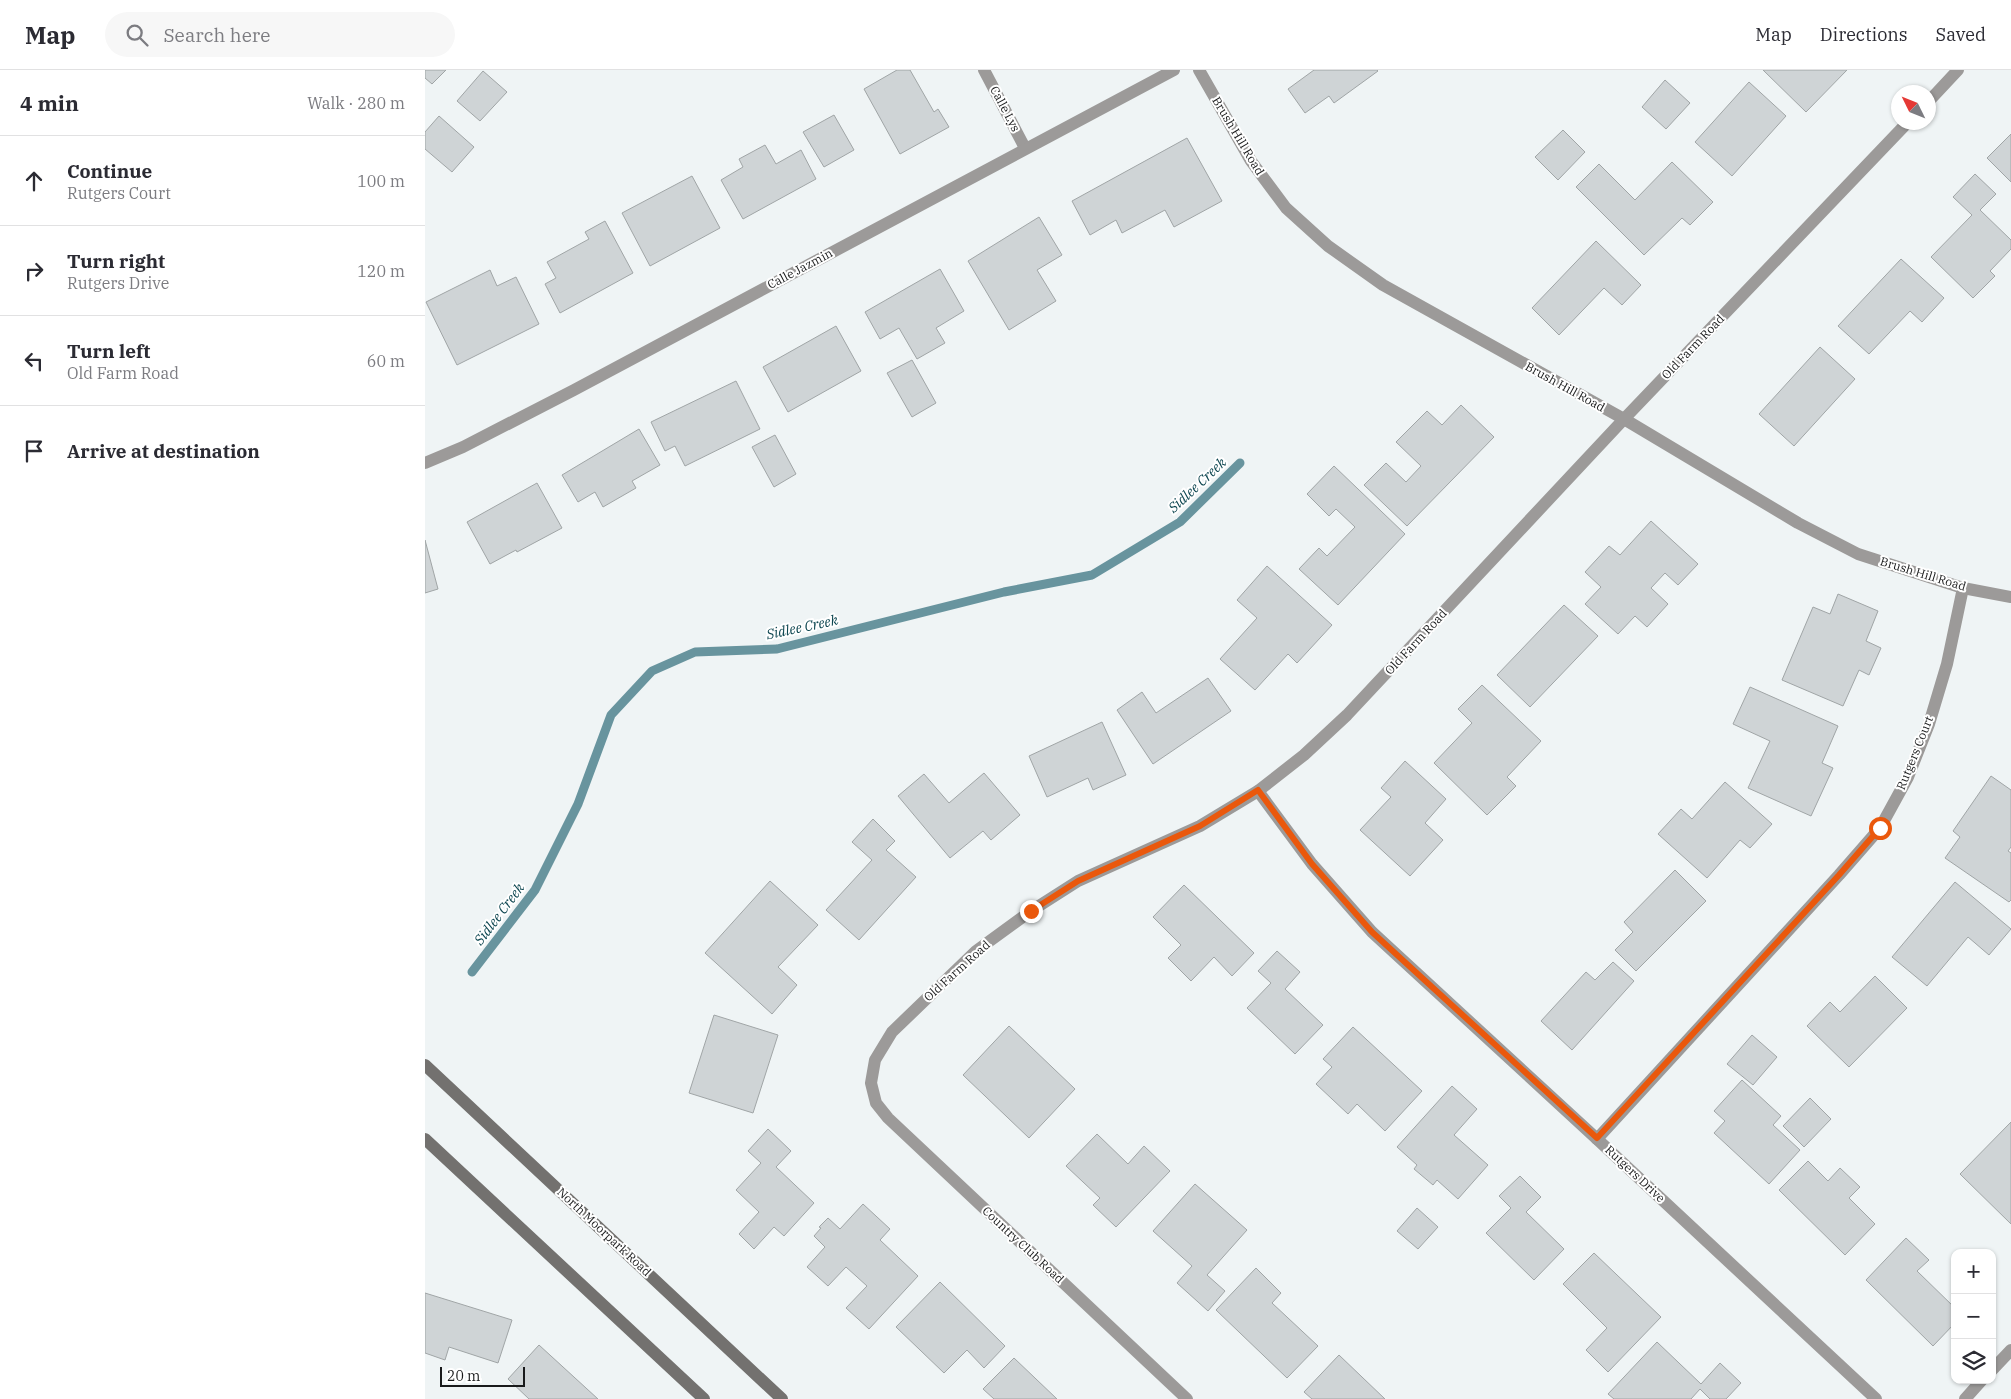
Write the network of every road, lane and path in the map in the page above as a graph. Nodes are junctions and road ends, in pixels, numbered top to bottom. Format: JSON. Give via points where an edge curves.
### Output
{"nodes":[{"id":1,"x":984,"y":70,"type":"edge"},
{"id":2,"x":1174,"y":70,"type":"edge"},
{"id":3,"x":1199,"y":70,"type":"edge"},
{"id":4,"x":1958,"y":70,"type":"edge"},
{"id":5,"x":1936,"y":94,"type":"edge"},
{"id":6,"x":1900,"y":130,"type":"edge"},
{"id":7,"x":1025,"y":148,"type":"junction"},
{"id":8,"x":1623,"y":419,"type":"junction"},
{"id":9,"x":425,"y":463,"type":"edge"},
{"id":10,"x":1963,"y":588,"type":"junction"},
{"id":11,"x":2011,"y":597,"type":"edge"},
{"id":12,"x":1258,"y":790,"type":"junction"},
{"id":13,"x":425,"y":1065,"type":"edge"},
{"id":14,"x":871,"y":1084,"type":"joint"},
{"id":15,"x":1597,"y":1138,"type":"junction"},
{"id":16,"x":425,"y":1139,"type":"edge"},
{"id":17,"x":2011,"y":1350,"type":"edge"},
{"id":18,"x":1996,"y":1366,"type":"edge"},
{"id":19,"x":1978,"y":1384,"type":"edge"},
{"id":20,"x":704,"y":1399,"type":"edge"},
{"id":21,"x":783,"y":1399,"type":"edge"},
{"id":22,"x":1187,"y":1399,"type":"edge"},
{"id":23,"x":1876,"y":1399,"type":"edge"},
{"id":24,"x":1965,"y":1399,"type":"edge"}],
"edges":[{"from":1,"to":7,"type":"street","name":"Calle Lys"},
{"from":2,"to":7,"type":"street","name":"Calle Jazmin"},
{"from":3,"to":8,"type":"street","name":"Brush Hill Road","via":[[1251,161],[1286,208],[1328,246],[1383,285]]},
{"from":4,"to":5,"type":"street"},
{"from":6,"to":8,"type":"street","name":"Old Farm Road"},
{"from":7,"to":9,"type":"street","name":"Calle Jazmin","via":[[573,390]]},
{"from":8,"to":10,"type":"street","name":"Brush Hill Road","via":[[1798,523],[1858,554]]},
{"from":8,"to":12,"type":"street","name":"Old Farm Road","via":[[1347,715],[1304,755]]},
{"from":10,"to":11,"type":"street","name":"Brush Hill Road"},
{"from":10,"to":15,"type":"street","name":"Rutgers Court","via":[[1947,664],[1929,724],[1908,777],[1880,828]]},
{"from":12,"to":14,"type":"street","name":"Old Farm Road","via":[[1200,826],[1078,881],[976,951],[892,1032],[875,1060]]},
{"from":12,"to":15,"type":"street","name":"Rutgers Drive","via":[[1312,864],[1372,932]]},
{"from":13,"to":21,"type":"main road","name":"North Moorpark Road"},
{"from":14,"to":22,"type":"street","name":"Country Club Road","via":[[876,1103],[888,1118]]},
{"from":15,"to":23,"type":"street","name":"Rutgers Drive"},
{"from":16,"to":20,"type":"main road"},
{"from":17,"to":18,"type":"street"},
{"from":19,"to":24,"type":"street"}]}
